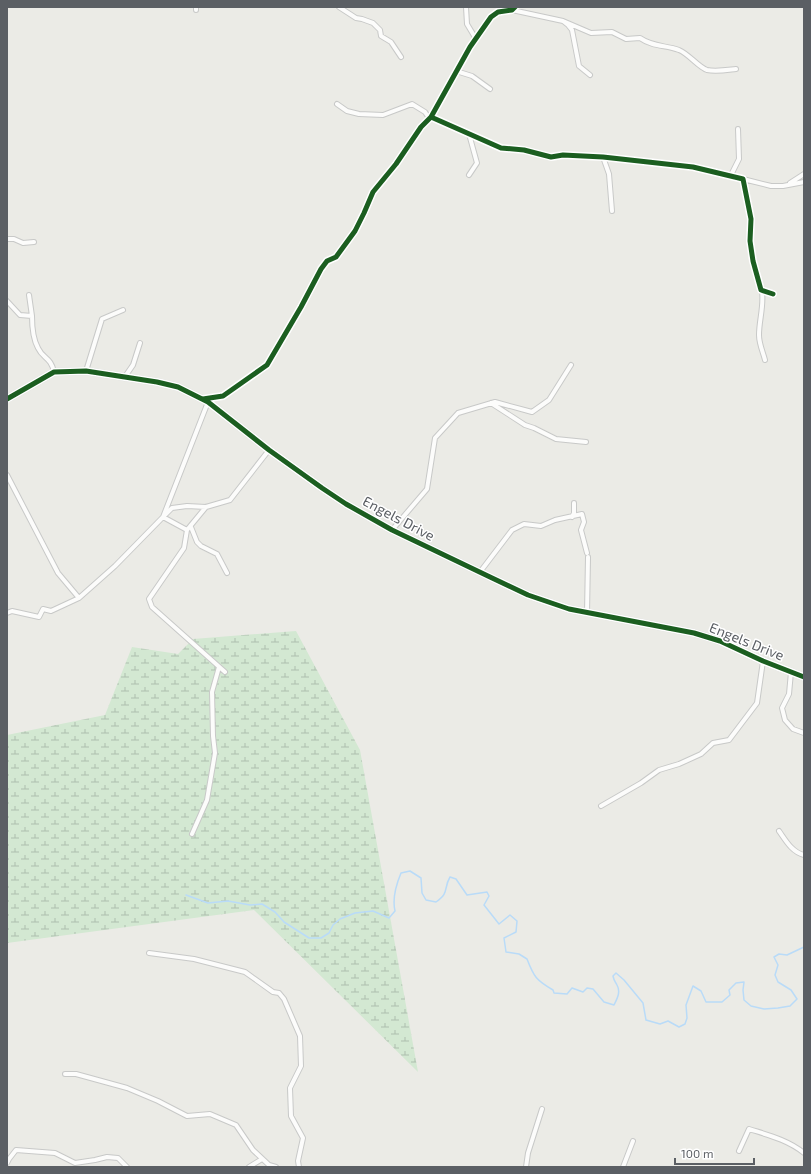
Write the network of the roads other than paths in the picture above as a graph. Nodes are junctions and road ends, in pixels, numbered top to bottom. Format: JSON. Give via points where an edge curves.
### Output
{"nodes":[{"id":1,"x":339,"y":7,"type":"edge"},
{"id":2,"x":466,"y":7,"type":"edge"},
{"id":3,"x":514,"y":9,"type":"edge"},
{"id":4,"x":563,"y":21,"type":"junction"},
{"id":5,"x":476,"y":39,"type":"junction"},
{"id":6,"x":401,"y":57,"type":"dead end"},
{"id":7,"x":736,"y":69,"type":"dead end"},
{"id":8,"x":456,"y":70,"type":"junction"},
{"id":9,"x":590,"y":75,"type":"dead end"},
{"id":10,"x":490,"y":89,"type":"dead end"},
{"id":11,"x":337,"y":104,"type":"dead end"},
{"id":12,"x":430,"y":118,"type":"junction"},
{"id":13,"x":738,"y":129,"type":"dead end"},
{"id":14,"x":469,"y":134,"type":"junction"},
{"id":15,"x":603,"y":157,"type":"junction"},
{"id":16,"x":804,"y":174,"type":"edge"},
{"id":17,"x":470,"y":175,"type":"dead end"},
{"id":18,"x":731,"y":175,"type":"junction"},
{"id":19,"x":743,"y":179,"type":"junction"},
{"id":20,"x":804,"y":182,"type":"edge"},
{"id":21,"x":788,"y":184,"type":"junction"},
{"id":22,"x":612,"y":211,"type":"dead end"},
{"id":23,"x":7,"y":239,"type":"edge"},
{"id":24,"x":34,"y":242,"type":"dead end"},
{"id":25,"x":762,"y":291,"type":"junction"},
{"id":26,"x":773,"y":294,"type":"dead end"},
{"id":27,"x":29,"y":296,"type":"dead end"},
{"id":28,"x":7,"y":301,"type":"edge"},
{"id":29,"x":123,"y":310,"type":"dead end"},
{"id":30,"x":32,"y":316,"type":"junction"},
{"id":31,"x":140,"y":343,"type":"dead end"},
{"id":32,"x":765,"y":360,"type":"dead end"},
{"id":33,"x":571,"y":365,"type":"dead end"},
{"id":34,"x":86,"y":371,"type":"junction"},
{"id":35,"x":54,"y":372,"type":"junction"},
{"id":36,"x":124,"y":378,"type":"junction"},
{"id":37,"x":7,"y":399,"type":"edge"},
{"id":38,"x":205,"y":401,"type":"junction"},
{"id":39,"x":491,"y":403,"type":"junction"},
{"id":40,"x":586,"y":442,"type":"dead end"},
{"id":41,"x":269,"y":450,"type":"junction"},
{"id":42,"x":7,"y":475,"type":"edge"},
{"id":43,"x":574,"y":503,"type":"dead end"},
{"id":44,"x":206,"y":507,"type":"junction"},
{"id":45,"x":162,"y":517,"type":"junction"},
{"id":46,"x":572,"y":517,"type":"junction"},
{"id":47,"x":191,"y":527,"type":"junction"},
{"id":48,"x":187,"y":530,"type":"junction"},
{"id":49,"x":392,"y":530,"type":"junction"},
{"id":50,"x":480,"y":572,"type":"junction"},
{"id":51,"x":227,"y":573,"type":"dead end"},
{"id":52,"x":79,"y":598,"type":"junction"},
{"id":53,"x":7,"y":608,"type":"edge"},
{"id":54,"x":12,"y":611,"type":"junction"},
{"id":55,"x":7,"y":613,"type":"edge"},
{"id":56,"x":587,"y":613,"type":"junction"},
{"id":57,"x":763,"y":661,"type":"junction"},
{"id":58,"x":219,"y":667,"type":"junction"},
{"id":59,"x":225,"y":672,"type":"dead end"},
{"id":60,"x":791,"y":672,"type":"junction"},
{"id":61,"x":804,"y":677,"type":"edge"},
{"id":62,"x":804,"y":733,"type":"edge"},
{"id":63,"x":601,"y":806,"type":"dead end"},
{"id":64,"x":779,"y":831,"type":"dead end"},
{"id":65,"x":192,"y":834,"type":"dead end"},
{"id":66,"x":804,"y":855,"type":"edge"},
{"id":67,"x":149,"y":953,"type":"dead end"},
{"id":68,"x":65,"y":1074,"type":"dead end"},
{"id":69,"x":542,"y":1109,"type":"dead end"},
{"id":70,"x":634,"y":1142,"type":"dead end"},
{"id":71,"x":739,"y":1151,"type":"dead end"},
{"id":72,"x":804,"y":1152,"type":"edge"},
{"id":73,"x":262,"y":1159,"type":"junction"},
{"id":74,"x":7,"y":1163,"type":"edge"},
{"id":75,"x":128,"y":1167,"type":"edge"},
{"id":76,"x":249,"y":1167,"type":"edge"},
{"id":77,"x":276,"y":1167,"type":"edge"},
{"id":78,"x":299,"y":1167,"type":"edge"},
{"id":79,"x":526,"y":1167,"type":"edge"},
{"id":80,"x":623,"y":1167,"type":"edge"}],
"edges":[{"from":1,"to":6,"type":"street","via":[[356,18],[373,23],[380,30],[381,36],[391,42]]},
{"from":2,"to":5,"type":"street","via":[[467,24]]},
{"from":3,"to":4,"type":"street"},
{"from":3,"to":5,"type":"street","via":[[498,12],[491,17]]},
{"from":4,"to":7,"type":"street","via":[[591,33],[612,32],[626,39],[640,38],[657,46],[679,50],[707,70]]},
{"from":4,"to":9,"type":"street","via":[[572,30],[579,66]]},
{"from":5,"to":8,"type":"street"},
{"from":8,"to":10,"type":"street","via":[[472,76]]},
{"from":8,"to":12,"type":"street"},
{"from":11,"to":12,"type":"street","via":[[353,113],[383,115],[412,104]]},
{"from":12,"to":14,"type":"street"},
{"from":12,"to":38,"type":"street","via":[[373,192],[355,231],[336,257],[321,269],[267,365],[223,396]]},
{"from":13,"to":18,"type":"street","via":[[739,159]]},
{"from":14,"to":15,"type":"street","via":[[501,148],[524,150],[550,157]]},
{"from":14,"to":17,"type":"street","via":[[477,163]]},
{"from":15,"to":18,"type":"street","via":[[693,167]]},
{"from":15,"to":22,"type":"street","via":[[609,174]]},
{"from":16,"to":21,"type":"street"},
{"from":18,"to":19,"type":"street"},
{"from":19,"to":21,"type":"street","via":[[771,186]]},
{"from":19,"to":25,"type":"street","via":[[751,219],[752,261]]},
{"from":20,"to":21,"type":"street"},
{"from":23,"to":24,"type":"street","via":[[23,243]]},
{"from":25,"to":26,"type":"street"},
{"from":25,"to":32,"type":"street","via":[[759,335]]},
{"from":27,"to":30,"type":"street"},
{"from":28,"to":30,"type":"street","via":[[20,315]]},
{"from":29,"to":34,"type":"street","via":[[102,319]]},
{"from":30,"to":35,"type":"street","via":[[32,328],[38,349],[49,360]]},
{"from":31,"to":36,"type":"street","via":[[133,365]]},
{"from":33,"to":39,"type":"street","via":[[549,400],[532,412]]},
{"from":34,"to":35,"type":"street","name":"Engels Drive"},
{"from":34,"to":36,"type":"street","name":"Engels Drive"},
{"from":35,"to":37,"type":"street","name":"Engels Drive"},
{"from":36,"to":38,"type":"street","name":"Engels Drive","via":[[178,387]]},
{"from":38,"to":41,"type":"street","name":"Engels Drive"},
{"from":38,"to":45,"type":"street"},
{"from":39,"to":40,"type":"street","via":[[525,425],[556,439]]},
{"from":39,"to":49,"type":"street","via":[[458,413],[435,438],[427,489]]},
{"from":41,"to":44,"type":"street","via":[[230,500]]},
{"from":41,"to":49,"type":"street","name":"Engels Drive","via":[[346,504]]},
{"from":42,"to":52,"type":"street","via":[[58,572]]},
{"from":43,"to":46,"type":"street"},
{"from":44,"to":45,"type":"street","via":[[172,508]]},
{"from":44,"to":47,"type":"street"},
{"from":45,"to":48,"type":"street"},
{"from":45,"to":52,"type":"street","via":[[115,566]]},
{"from":46,"to":50,"type":"street","via":[[541,526],[524,524],[512,530]]},
{"from":46,"to":56,"type":"street","via":[[582,514],[584,522],[581,530],[588,554]]},
{"from":47,"to":48,"type":"street"},
{"from":47,"to":51,"type":"street","via":[[197,542],[217,554]]},
{"from":48,"to":58,"type":"street","via":[[184,548],[149,599],[152,607]]},
{"from":49,"to":50,"type":"street","name":"Engels Drive"},
{"from":50,"to":56,"type":"street","name":"Engels Drive","via":[[553,605]]},
{"from":52,"to":54,"type":"street","via":[[51,611],[43,609],[39,617]]},
{"from":53,"to":54,"type":"street"},
{"from":54,"to":55,"type":"street"},
{"from":56,"to":57,"type":"street","name":"Engels Drive","via":[[694,633],[720,641]]},
{"from":57,"to":60,"type":"street","name":"Engels Drive"},
{"from":57,"to":63,"type":"street","via":[[757,703],[729,740],[714,743],[701,754],[659,770]]},
{"from":58,"to":59,"type":"street"},
{"from":58,"to":65,"type":"street","via":[[212,692],[215,752],[207,800]]},
{"from":60,"to":61,"type":"street","name":"Engels Drive"},
{"from":60,"to":62,"type":"street","via":[[789,694],[782,708],[785,720],[793,729]]},
{"from":64,"to":66,"type":"street","via":[[796,853]]},
{"from":67,"to":78,"type":"street","via":[[194,958],[245,972],[284,999],[300,1036],[302,1066],[290,1088],[292,1116],[303,1138]]},
{"from":68,"to":73,"type":"street","via":[[76,1074],[127,1088],[187,1116],[210,1114],[236,1125]]},
{"from":69,"to":79,"type":"street"},
{"from":70,"to":80,"type":"street"},
{"from":71,"to":72,"type":"street","via":[[749,1129],[794,1145]]},
{"from":73,"to":76,"type":"street"},
{"from":73,"to":77,"type":"street","via":[[268,1165]]},
{"from":74,"to":75,"type":"street","via":[[16,1150],[55,1153],[75,1163],[107,1157],[118,1158]]}]}
